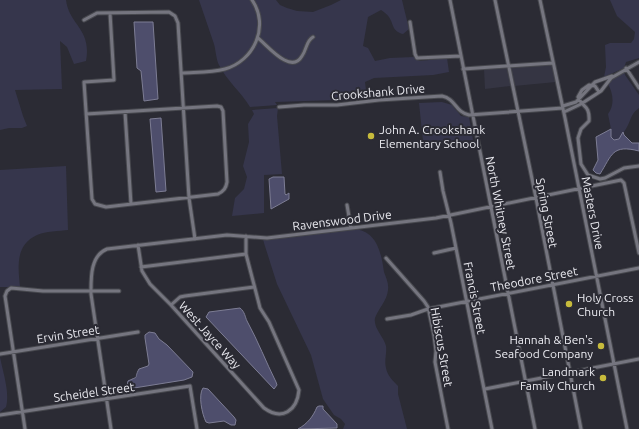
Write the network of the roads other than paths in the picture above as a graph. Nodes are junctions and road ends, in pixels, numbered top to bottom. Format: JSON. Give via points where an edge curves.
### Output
{"nodes":[{"id":1,"x":252,"y":0,"type":"edge"},
{"id":2,"x":450,"y":0,"type":"edge"},
{"id":3,"x":495,"y":0,"type":"edge"},
{"id":4,"x":540,"y":0,"type":"edge"},
{"id":5,"x":110,"y":13,"type":"junction"},
{"id":6,"x":84,"y":20,"type":"dead end"},
{"id":7,"x":410,"y":22,"type":"dead end"},
{"id":8,"x":314,"y":37,"type":"dead end"},
{"id":9,"x":258,"y":38,"type":"junction"},
{"id":10,"x":461,"y":56,"type":"junction"},
{"id":11,"x":639,"y":62,"type":"edge"},
{"id":12,"x":553,"y":63,"type":"junction"},
{"id":13,"x":508,"y":66,"type":"junction"},
{"id":14,"x":626,"y":68,"type":"junction"},
{"id":15,"x":463,"y":69,"type":"junction"},
{"id":16,"x":181,"y":73,"type":"junction"},
{"id":17,"x":616,"y":74,"type":"junction"},
{"id":18,"x":592,"y":85,"type":"junction"},
{"id":19,"x":639,"y":88,"type":"edge"},
{"id":20,"x":599,"y":92,"type":"junction"},
{"id":21,"x":579,"y":100,"type":"junction"},
{"id":22,"x":583,"y":103,"type":"junction"},
{"id":23,"x":279,"y":106,"type":"dead end"},
{"id":24,"x":183,"y":108,"type":"junction"},
{"id":25,"x":563,"y":109,"type":"junction"},
{"id":26,"x":518,"y":111,"type":"junction"},
{"id":27,"x":125,"y":112,"type":"junction"},
{"id":28,"x":86,"y":114,"type":"junction"},
{"id":29,"x":472,"y":115,"type":"junction"},
{"id":30,"x":639,"y":166,"type":"edge"},
{"id":31,"x":440,"y":172,"type":"dead end"},
{"id":32,"x":579,"y":189,"type":"junction"},
{"id":33,"x":189,"y":198,"type":"junction"},
{"id":34,"x":536,"y":198,"type":"junction"},
{"id":35,"x":131,"y":204,"type":"junction"},
{"id":36,"x":347,"y":205,"type":"dead end"},
{"id":37,"x":491,"y":206,"type":"junction"},
{"id":38,"x":449,"y":215,"type":"junction"},
{"id":39,"x":351,"y":228,"type":"junction"},
{"id":40,"x":246,"y":236,"type":"junction"},
{"id":41,"x":195,"y":239,"type":"junction"},
{"id":42,"x":138,"y":245,"type":"junction"},
{"id":43,"x":456,"y":248,"type":"junction"},
{"id":44,"x":434,"y":253,"type":"dead end"},
{"id":45,"x":639,"y":253,"type":"edge"},
{"id":46,"x":246,"y":254,"type":"junction"},
{"id":47,"x":386,"y":258,"type":"dead end"},
{"id":48,"x":141,"y":267,"type":"junction"},
{"id":49,"x":639,"y":268,"type":"edge"},
{"id":50,"x":596,"y":276,"type":"junction"},
{"id":51,"x":553,"y":285,"type":"junction"},
{"id":52,"x":254,"y":287,"type":"junction"},
{"id":53,"x":91,"y":291,"type":"junction"},
{"id":54,"x":119,"y":291,"type":"dead end"},
{"id":55,"x":1,"y":294,"type":"edge"},
{"id":56,"x":508,"y":294,"type":"junction"},
{"id":57,"x":5,"y":296,"type":"junction"},
{"id":58,"x":467,"y":302,"type":"junction"},
{"id":59,"x":171,"y":304,"type":"junction"},
{"id":60,"x":428,"y":309,"type":"junction"},
{"id":61,"x":387,"y":319,"type":"dead end"},
{"id":62,"x":138,"y":332,"type":"dead end"},
{"id":63,"x":98,"y":339,"type":"junction"},
{"id":64,"x":13,"y":352,"type":"junction"},
{"id":65,"x":0,"y":354,"type":"edge"},
{"id":66,"x":639,"y":359,"type":"edge"},
{"id":67,"x":614,"y":364,"type":"junction"},
{"id":68,"x":570,"y":372,"type":"junction"},
{"id":69,"x":526,"y":381,"type":"junction"},
{"id":70,"x":485,"y":390,"type":"junction"},
{"id":71,"x":106,"y":399,"type":"junction"},
{"id":72,"x":22,"y":412,"type":"junction"},
{"id":73,"x":0,"y":415,"type":"edge"},
{"id":74,"x":25,"y":429,"type":"edge"},
{"id":75,"x":110,"y":429,"type":"edge"},
{"id":76,"x":197,"y":429,"type":"edge"},
{"id":77,"x":448,"y":429,"type":"edge"},
{"id":78,"x":492,"y":429,"type":"edge"},
{"id":79,"x":535,"y":429,"type":"edge"},
{"id":80,"x":581,"y":429,"type":"edge"},
{"id":81,"x":627,"y":429,"type":"edge"}],
"edges":[{"from":1,"to":9,"type":"street","via":[[259,18]]},
{"from":2,"to":10,"type":"street","name":"North Whitney Street"},
{"from":3,"to":13,"type":"street","name":"Spring Street"},
{"from":4,"to":12,"type":"street","name":"Masters Drive"},
{"from":5,"to":6,"type":"street","via":[[97,14]]},
{"from":5,"to":16,"type":"street","via":[[169,12],[175,16],[178,23]]},
{"from":5,"to":28,"type":"street","via":[[114,80],[84,82]]},
{"from":7,"to":10,"type":"street","via":[[414,54],[417,58]]},
{"from":8,"to":9,"type":"street","via":[[295,62],[283,60]]},
{"from":9,"to":16,"type":"street","via":[[241,61],[233,66],[221,70]]},
{"from":10,"to":15,"type":"street","name":"North Whitney Street"},
{"from":11,"to":14,"type":"street"},
{"from":12,"to":13,"type":"street"},
{"from":12,"to":25,"type":"street","name":"Masters Drive"},
{"from":13,"to":15,"type":"street"},
{"from":13,"to":26,"type":"street","name":"Spring Street"},
{"from":14,"to":17,"type":"street"},
{"from":14,"to":19,"type":"street"},
{"from":15,"to":29,"type":"street","name":"North Whitney Street"},
{"from":16,"to":24,"type":"street"},
{"from":17,"to":18,"type":"street"},
{"from":17,"to":20,"type":"street"},
{"from":18,"to":20,"type":"street"},
{"from":18,"to":21,"type":"street"},
{"from":20,"to":22,"type":"street"},
{"from":21,"to":22,"type":"street"},
{"from":21,"to":25,"type":"street"},
{"from":22,"to":25,"type":"street"},
{"from":22,"to":30,"type":"street","via":[[588,109],[589,121],[579,133],[578,145],[582,164],[588,175],[600,179],[624,168]]},
{"from":23,"to":29,"type":"street","name":"Crookshank Drive","via":[[337,105],[442,96],[453,101],[463,113]]},
{"from":24,"to":27,"type":"street"},
{"from":24,"to":33,"type":"street"},
{"from":24,"to":33,"type":"street","via":[[221,107],[224,125],[227,182],[225,188],[218,194]]},
{"from":25,"to":26,"type":"street"},
{"from":25,"to":32,"type":"street","name":"Masters Drive"},
{"from":26,"to":29,"type":"street"},
{"from":26,"to":34,"type":"street","name":"Spring Street"},
{"from":27,"to":28,"type":"street"},
{"from":27,"to":35,"type":"street"},
{"from":28,"to":35,"type":"street","via":[[92,199],[100,206]]},
{"from":29,"to":37,"type":"street","name":"North Whitney Street"},
{"from":31,"to":38,"type":"street","name":"Francis Street"},
{"from":32,"to":34,"type":"street","name":"Ravenswood Drive"},
{"from":32,"to":45,"type":"street","name":"Ravenswood Drive","via":[[623,181]]},
{"from":32,"to":50,"type":"street","name":"Masters Drive"},
{"from":33,"to":35,"type":"street"},
{"from":33,"to":41,"type":"street"},
{"from":34,"to":37,"type":"street","name":"Ravenswood Drive"},
{"from":34,"to":51,"type":"street","name":"Spring Street"},
{"from":36,"to":39,"type":"street"},
{"from":37,"to":38,"type":"street","name":"Ravenswood Drive"},
{"from":37,"to":56,"type":"street","name":"North Whitney Street"},
{"from":38,"to":39,"type":"street","name":"Ravenswood Drive"},
{"from":38,"to":43,"type":"street","name":"Francis Street"},
{"from":39,"to":40,"type":"street","name":"Ravenswood Drive","via":[[266,238]]},
{"from":40,"to":41,"type":"street","name":"Ravenswood Drive","via":[[227,235]]},
{"from":40,"to":46,"type":"street"},
{"from":41,"to":42,"type":"street","name":"Ravenswood Drive"},
{"from":42,"to":48,"type":"street","name":"West Jayce Way"},
{"from":42,"to":53,"type":"street","name":"Ravenswood Drive","via":[[107,249],[99,254],[93,267]]},
{"from":43,"to":44,"type":"street"},
{"from":43,"to":58,"type":"street","name":"Francis Street"},
{"from":46,"to":48,"type":"street"},
{"from":46,"to":52,"type":"street"},
{"from":47,"to":60,"type":"street","name":"Hibiscus Street"},
{"from":48,"to":59,"type":"street","name":"West Jayce Way","via":[[150,284]]},
{"from":49,"to":50,"type":"street","name":"Theodore Street"},
{"from":50,"to":51,"type":"street","name":"Theodore Street"},
{"from":50,"to":67,"type":"street","name":"Masters Drive"},
{"from":51,"to":56,"type":"street","name":"Theodore Street"},
{"from":51,"to":68,"type":"street","name":"Spring Street"},
{"from":52,"to":59,"type":"street","via":[[180,297]]},
{"from":52,"to":59,"type":"street","name":"West Jayce Way","via":[[260,308],[269,322],[299,390],[297,402],[292,409],[283,413],[277,414],[264,408]]},
{"from":53,"to":54,"type":"street"},
{"from":53,"to":57,"type":"street","via":[[12,288]]},
{"from":53,"to":63,"type":"street","name":"Ravenswood Drive"},
{"from":55,"to":57,"type":"street"},
{"from":56,"to":58,"type":"street","name":"Theodore Street"},
{"from":56,"to":69,"type":"street","name":"North Whitney Street"},
{"from":57,"to":64,"type":"street"},
{"from":58,"to":60,"type":"street","name":"Theodore Street"},
{"from":58,"to":70,"type":"street","name":"Francis Street"},
{"from":60,"to":61,"type":"street","name":"Theodore Street"},
{"from":60,"to":77,"type":"street","name":"Hibiscus Street"},
{"from":62,"to":63,"type":"street","name":"Ervin Street"},
{"from":63,"to":64,"type":"street","name":"Ervin Street"},
{"from":63,"to":71,"type":"street","name":"Ravenswood Drive"},
{"from":64,"to":65,"type":"street","name":"Ervin Street"},
{"from":64,"to":72,"type":"street"},
{"from":66,"to":67,"type":"street"},
{"from":67,"to":68,"type":"street"},
{"from":67,"to":81,"type":"street","name":"Masters Drive"},
{"from":68,"to":69,"type":"street"},
{"from":68,"to":80,"type":"street","name":"Spring Street"},
{"from":69,"to":70,"type":"street"},
{"from":69,"to":79,"type":"street","name":"North Whitney Street"},
{"from":70,"to":78,"type":"street","name":"Francis Street"},
{"from":71,"to":72,"type":"street","name":"Scheidel Street"},
{"from":71,"to":75,"type":"street","name":"Ravenswood Drive"},
{"from":71,"to":76,"type":"street","name":"Scheidel Street","via":[[190,386]]},
{"from":72,"to":73,"type":"street","name":"Scheidel Street"},
{"from":72,"to":74,"type":"street"}]}
